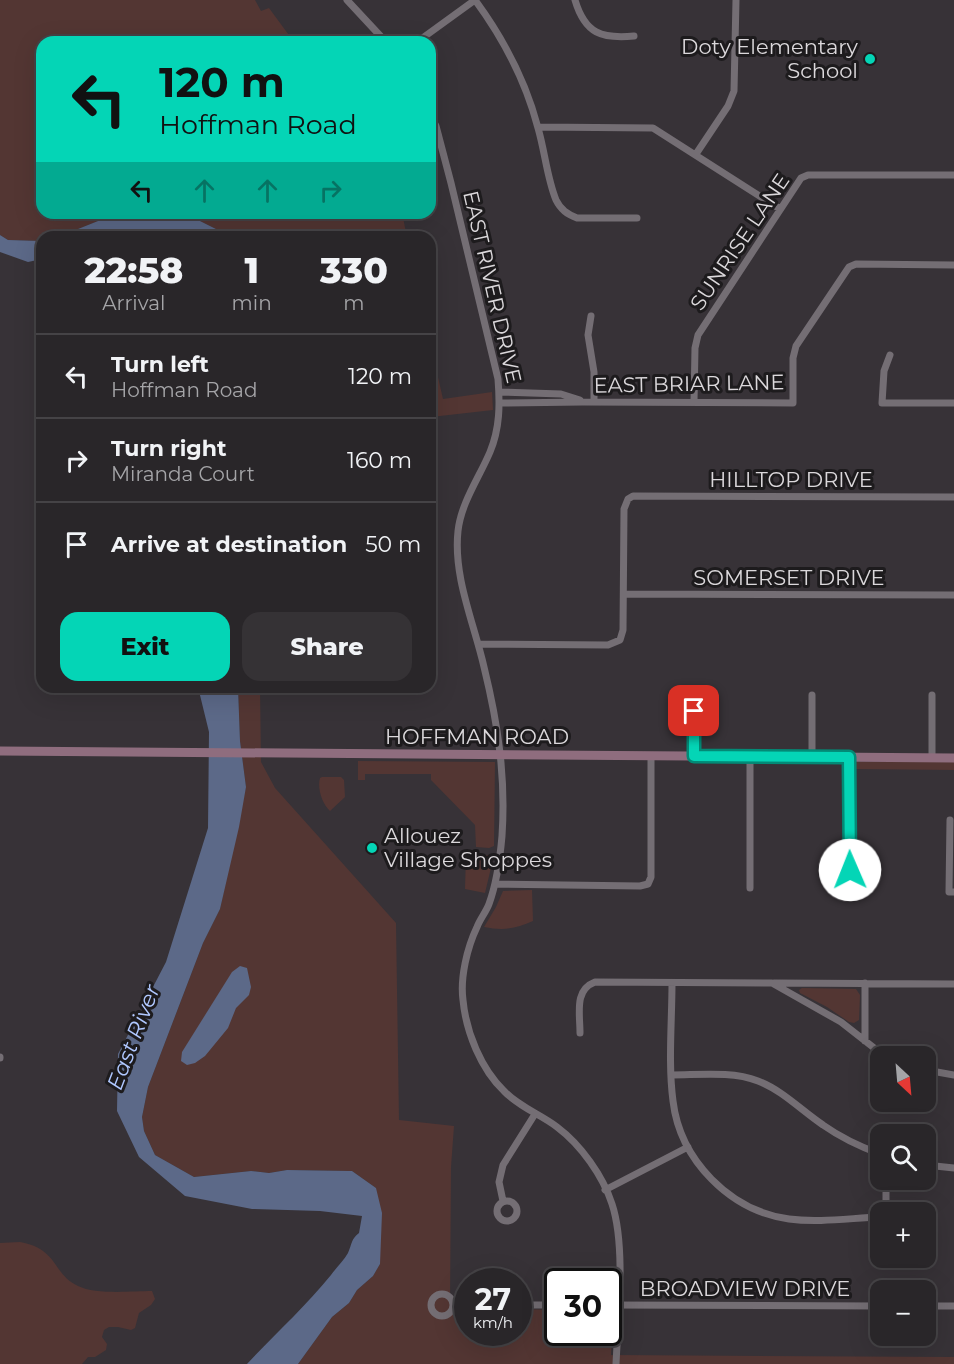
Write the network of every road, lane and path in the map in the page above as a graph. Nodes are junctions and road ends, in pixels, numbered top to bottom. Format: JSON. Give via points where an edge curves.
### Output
{"nodes":[{"id":1,"x":347,"y":0,"type":"edge"},
{"id":2,"x":476,"y":0,"type":"edge"},
{"id":3,"x":575,"y":0,"type":"edge"},
{"id":4,"x":736,"y":0,"type":"edge"},
{"id":5,"x":380,"y":36,"type":"edge"},
{"id":6,"x":425,"y":36,"type":"edge"},
{"id":7,"x":634,"y":36,"type":"dead end"},
{"id":8,"x":436,"y":126,"type":"edge"},
{"id":9,"x":538,"y":127,"type":"junction"},
{"id":10,"x":696,"y":154,"type":"junction"},
{"id":11,"x":954,"y":175,"type":"edge"},
{"id":12,"x":780,"y":209,"type":"junction"},
{"id":13,"x":637,"y":218,"type":"dead end"},
{"id":14,"x":954,"y":265,"type":"edge"},
{"id":15,"x":591,"y":316,"type":"dead end"},
{"id":16,"x":890,"y":355,"type":"dead end"},
{"id":17,"x":499,"y":392,"type":"junction"},
{"id":18,"x":582,"y":402,"type":"junction"},
{"id":19,"x":594,"y":402,"type":"junction"},
{"id":20,"x":694,"y":402,"type":"junction"},
{"id":21,"x":500,"y":403,"type":"junction"},
{"id":22,"x":954,"y":404,"type":"edge"},
{"id":23,"x":954,"y":497,"type":"edge"},
{"id":24,"x":624,"y":594,"type":"junction"},
{"id":25,"x":954,"y":595,"type":"edge"},
{"id":26,"x":478,"y":644,"type":"junction"},
{"id":27,"x":694,"y":694,"type":"dead end"},
{"id":28,"x":812,"y":694,"type":"dead end"},
{"id":29,"x":932,"y":695,"type":"dead end"},
{"id":30,"x":0,"y":751,"type":"edge"},
{"id":31,"x":501,"y":755,"type":"junction"},
{"id":32,"x":651,"y":756,"type":"junction"},
{"id":33,"x":694,"y":756,"type":"junction"},
{"id":34,"x":750,"y":756,"type":"junction"},
{"id":35,"x":812,"y":757,"type":"junction"},
{"id":36,"x":849,"y":757,"type":"junction"},
{"id":37,"x":932,"y":758,"type":"junction"},
{"id":38,"x":954,"y":758,"type":"edge"},
{"id":39,"x":950,"y":820,"type":"dead end"},
{"id":40,"x":495,"y":884,"type":"junction"},
{"id":41,"x":750,"y":888,"type":"dead end"},
{"id":42,"x":850,"y":890,"type":"dead end"},
{"id":43,"x":954,"y":892,"type":"edge"},
{"id":44,"x":672,"y":983,"type":"junction"},
{"id":45,"x":772,"y":983,"type":"junction"},
{"id":46,"x":865,"y":983,"type":"junction"},
{"id":47,"x":954,"y":984,"type":"edge"},
{"id":48,"x":580,"y":1033,"type":"dead end"},
{"id":49,"x":865,"y":1041,"type":"junction"},
{"id":50,"x":873,"y":1046,"type":"edge"},
{"id":51,"x":936,"y":1072,"type":"edge"},
{"id":52,"x":672,"y":1075,"type":"junction"},
{"id":53,"x":954,"y":1075,"type":"edge"},
{"id":54,"x":535,"y":1114,"type":"junction"},
{"id":55,"x":688,"y":1147,"type":"junction"},
{"id":56,"x":870,"y":1149,"type":"edge"},
{"id":57,"x":936,"y":1166,"type":"edge"},
{"id":58,"x":954,"y":1168,"type":"edge"},
{"id":59,"x":606,"y":1190,"type":"junction"},
{"id":60,"x":503,"y":1201,"type":"dead end"},
{"id":61,"x":870,"y":1217,"type":"edge"},
{"id":62,"x":618,"y":1268,"type":"edge"},
{"id":63,"x":622,"y":1305,"type":"edge"},
{"id":64,"x":870,"y":1306,"type":"edge"},
{"id":65,"x":936,"y":1306,"type":"edge"},
{"id":66,"x":954,"y":1306,"type":"edge"},
{"id":67,"x":617,"y":1346,"type":"edge"},
{"id":68,"x":616,"y":1364,"type":"edge"}],
"edges":[{"from":1,"to":5,"type":"street"},
{"from":2,"to":6,"type":"street"},
{"from":2,"to":9,"type":"street","via":[[512,59]]},
{"from":3,"to":7,"type":"street","via":[[584,20],[600,34],[613,38]]},
{"from":4,"to":10,"type":"street","via":[[734,91]]},
{"from":8,"to":17,"type":"street","name":"EAST RIVER DRIVE"},
{"from":9,"to":10,"type":"street","via":[[648,127]]},
{"from":9,"to":13,"type":"street","via":[[555,196],[568,215]]},
{"from":10,"to":12,"type":"street"},
{"from":11,"to":12,"type":"street","name":"SUNRISE LANE","via":[[808,175],[799,180]]},
{"from":12,"to":20,"type":"street","name":"SUNRISE LANE","via":[[698,335]]},
{"from":14,"to":20,"type":"street","name":"EAST BRIAR LANE","via":[[849,267],[796,346],[793,403]]},
{"from":15,"to":19,"type":"street","via":[[588,335]]},
{"from":16,"to":22,"type":"street","via":[[884,371],[882,403]]},
{"from":17,"to":18,"type":"street","name":"EAST BRIAR LANE","via":[[561,394]]},
{"from":17,"to":21,"type":"street","name":"EAST RIVER DRIVE"},
{"from":18,"to":19,"type":"street","name":"EAST BRIAR LANE"},
{"from":18,"to":21,"type":"street","name":"EAST BRIAR LANE"},
{"from":19,"to":20,"type":"street","name":"EAST BRIAR LANE"},
{"from":21,"to":26,"type":"street","name":"EAST RIVER DRIVE","via":[[492,445],[458,528],[461,577]]},
{"from":23,"to":24,"type":"street","name":"HILLTOP DRIVE","via":[[638,496],[628,499],[624,509]]},
{"from":24,"to":25,"type":"street","name":"SOMERSET DRIVE"},
{"from":24,"to":26,"type":"street","via":[[620,640],[608,645]]},
{"from":26,"to":31,"type":"street","name":"EAST RIVER DRIVE"},
{"from":27,"to":33,"type":"street"},
{"from":28,"to":35,"type":"street"},
{"from":29,"to":37,"type":"street"},
{"from":30,"to":31,"type":"street","name":"HOFFMAN ROAD"},
{"from":31,"to":32,"type":"street","name":"HOFFMAN ROAD"},
{"from":31,"to":40,"type":"street","name":"EAST RIVER DRIVE","via":[[502,833]]},
{"from":32,"to":33,"type":"street","name":"HOFFMAN ROAD"},
{"from":32,"to":40,"type":"street","via":[[648,884]]},
{"from":33,"to":34,"type":"street","name":"HOFFMAN ROAD"},
{"from":34,"to":35,"type":"street","name":"HOFFMAN ROAD"},
{"from":34,"to":41,"type":"street"},
{"from":35,"to":36,"type":"street","name":"HOFFMAN ROAD"},
{"from":36,"to":37,"type":"street","name":"HOFFMAN ROAD"},
{"from":36,"to":42,"type":"street"},
{"from":37,"to":38,"type":"street","name":"HOFFMAN ROAD"},
{"from":39,"to":43,"type":"street","via":[[949,892]]},
{"from":40,"to":54,"type":"street","name":"EAST RIVER DRIVE","via":[[489,907],[469,946],[462,999],[473,1043],[494,1080]]},
{"from":44,"to":45,"type":"street"},
{"from":44,"to":48,"type":"street","via":[[586,985],[580,995]]},
{"from":44,"to":52,"type":"street"},
{"from":45,"to":46,"type":"street"},
{"from":45,"to":49,"type":"street","via":[[818,1008]]},
{"from":46,"to":47,"type":"street"},
{"from":46,"to":49,"type":"street"},
{"from":49,"to":50,"type":"street"},
{"from":51,"to":53,"type":"street"},
{"from":52,"to":55,"type":"street","via":[[675,1114]]},
{"from":52,"to":56,"type":"street","via":[[741,1076],[760,1081],[825,1127]]},
{"from":54,"to":59,"type":"street","name":"EAST RIVER DRIVE","via":[[573,1141]]},
{"from":54,"to":60,"type":"street","via":[[503,1165],[499,1182]]},
{"from":55,"to":59,"type":"street"},
{"from":55,"to":61,"type":"street","via":[[722,1189],[739,1202],[764,1212],[805,1220]]},
{"from":57,"to":58,"type":"street"},
{"from":59,"to":62,"type":"street","name":"EAST RIVER DRIVE","via":[[618,1230]]},
{"from":63,"to":64,"type":"street","name":"BROADVIEW DRIVE"},
{"from":65,"to":66,"type":"street"},
{"from":67,"to":68,"type":"street","name":"EAST RIVER DRIVE"}]}
